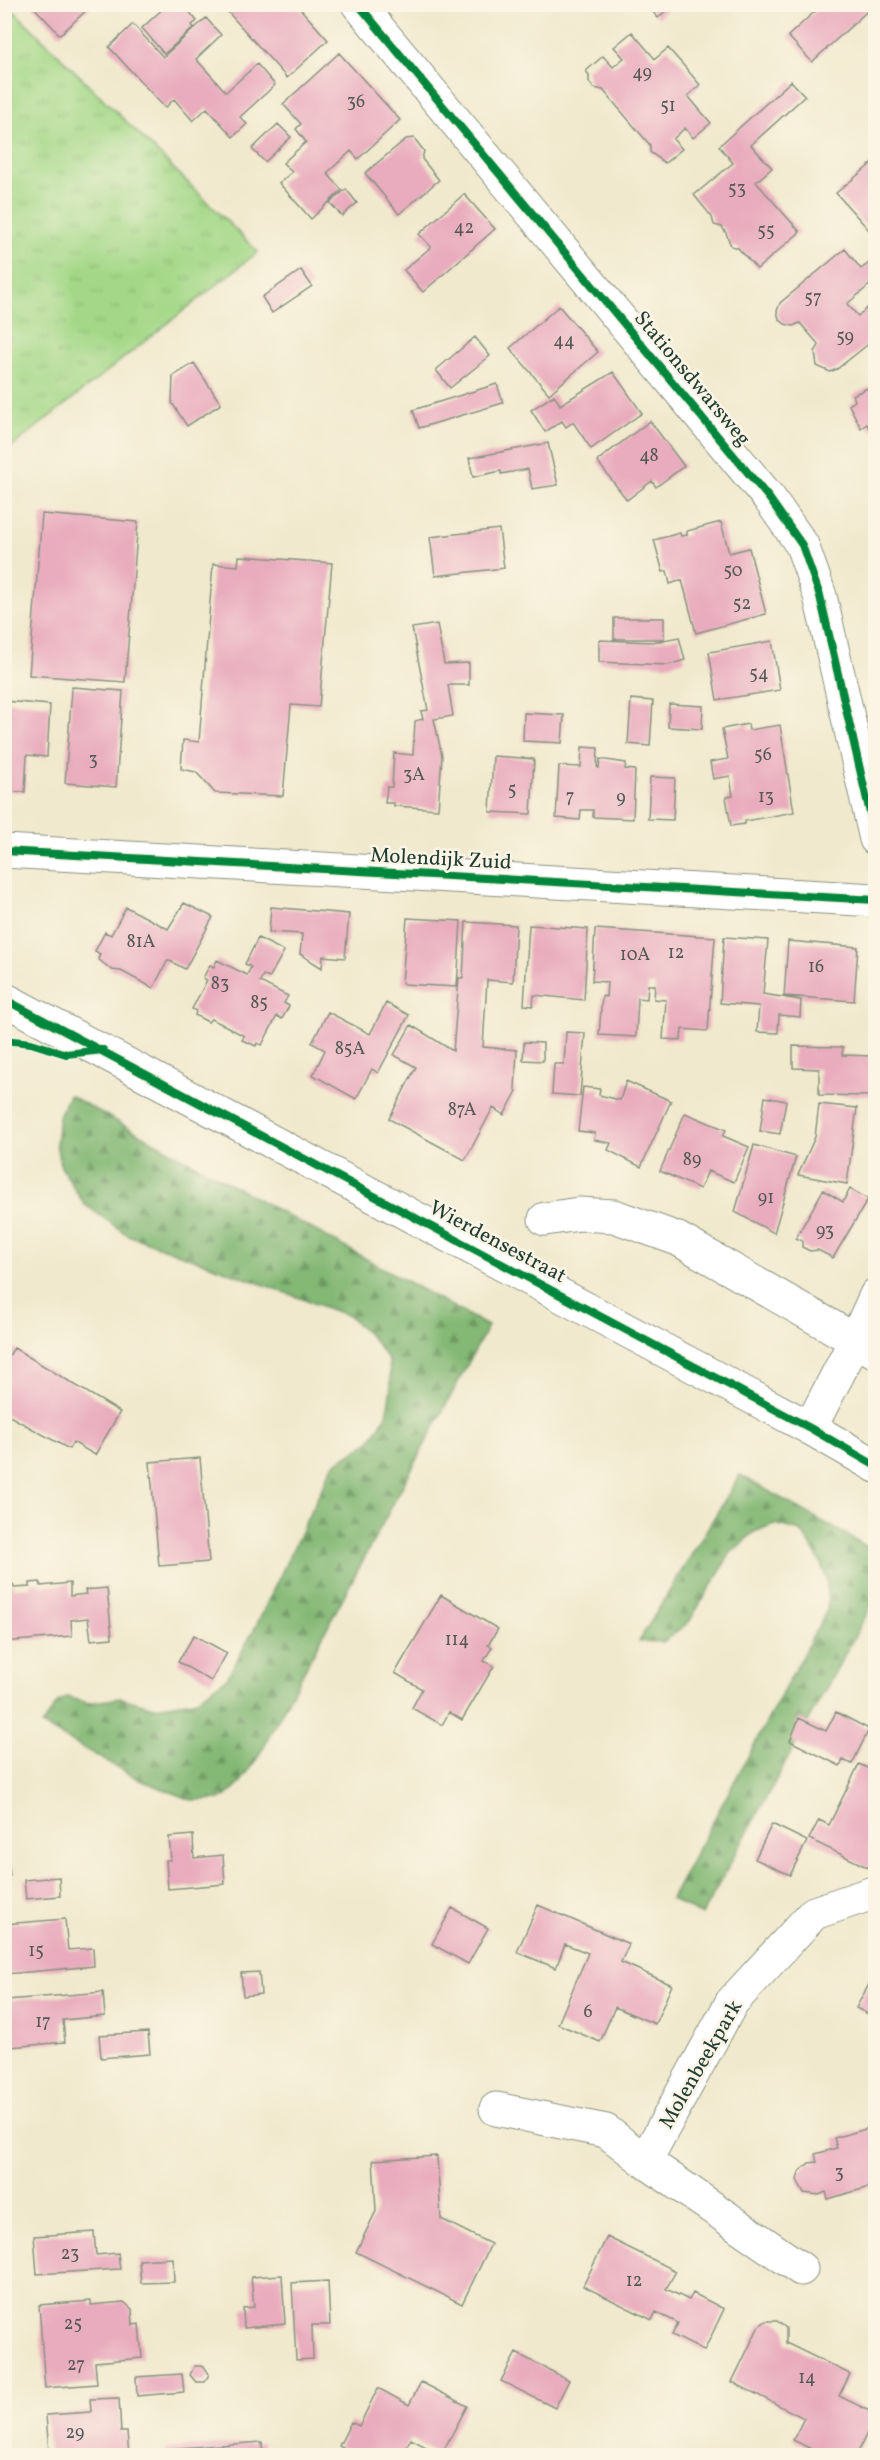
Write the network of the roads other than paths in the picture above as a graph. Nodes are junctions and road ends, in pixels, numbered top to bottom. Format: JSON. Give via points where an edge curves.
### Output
{"nodes":[{"id":1,"x":358,"y":4,"type":"edge"},
{"id":2,"x":876,"y":839,"type":"edge"},
{"id":3,"x":4,"y":851,"type":"edge"},
{"id":4,"x":876,"y":900,"type":"edge"},
{"id":5,"x":4,"y":999,"type":"edge"},
{"id":6,"x":545,"y":1219,"type":"dead end"},
{"id":7,"x":876,"y":1294,"type":"edge"},
{"id":8,"x":865,"y":1346,"type":"edge"},
{"id":9,"x":810,"y":1428,"type":"junction"},
{"id":10,"x":876,"y":1466,"type":"edge"},
{"id":11,"x":876,"y":1892,"type":"edge"},
{"id":12,"x":496,"y":2109,"type":"dead end"},
{"id":13,"x":645,"y":2161,"type":"junction"},
{"id":14,"x":801,"y":2269,"type":"dead end"}],
"edges":[{"from":1,"to":2,"type":"street","name":"Stationsdwarsweg","via":[[769,498],[802,545],[820,596]]},
{"from":3,"to":4,"type":"street","name":"Molendijk Zuid"},
{"from":5,"to":9,"type":"street","name":"Wierdensestraat"},
{"from":6,"to":8,"type":"street","name":"Wierdensestraat","via":[[579,1214],[614,1216],[678,1239]]},
{"from":7,"to":8,"type":"street"},
{"from":8,"to":9,"type":"street"},
{"from":9,"to":10,"type":"street","name":"Wierdensestraat"},
{"from":11,"to":13,"type":"street","name":"Molenbeekpark","via":[[814,1913],[732,2002]]},
{"from":12,"to":13,"type":"street","via":[[606,2131]]},
{"from":13,"to":14,"type":"street"}]}
